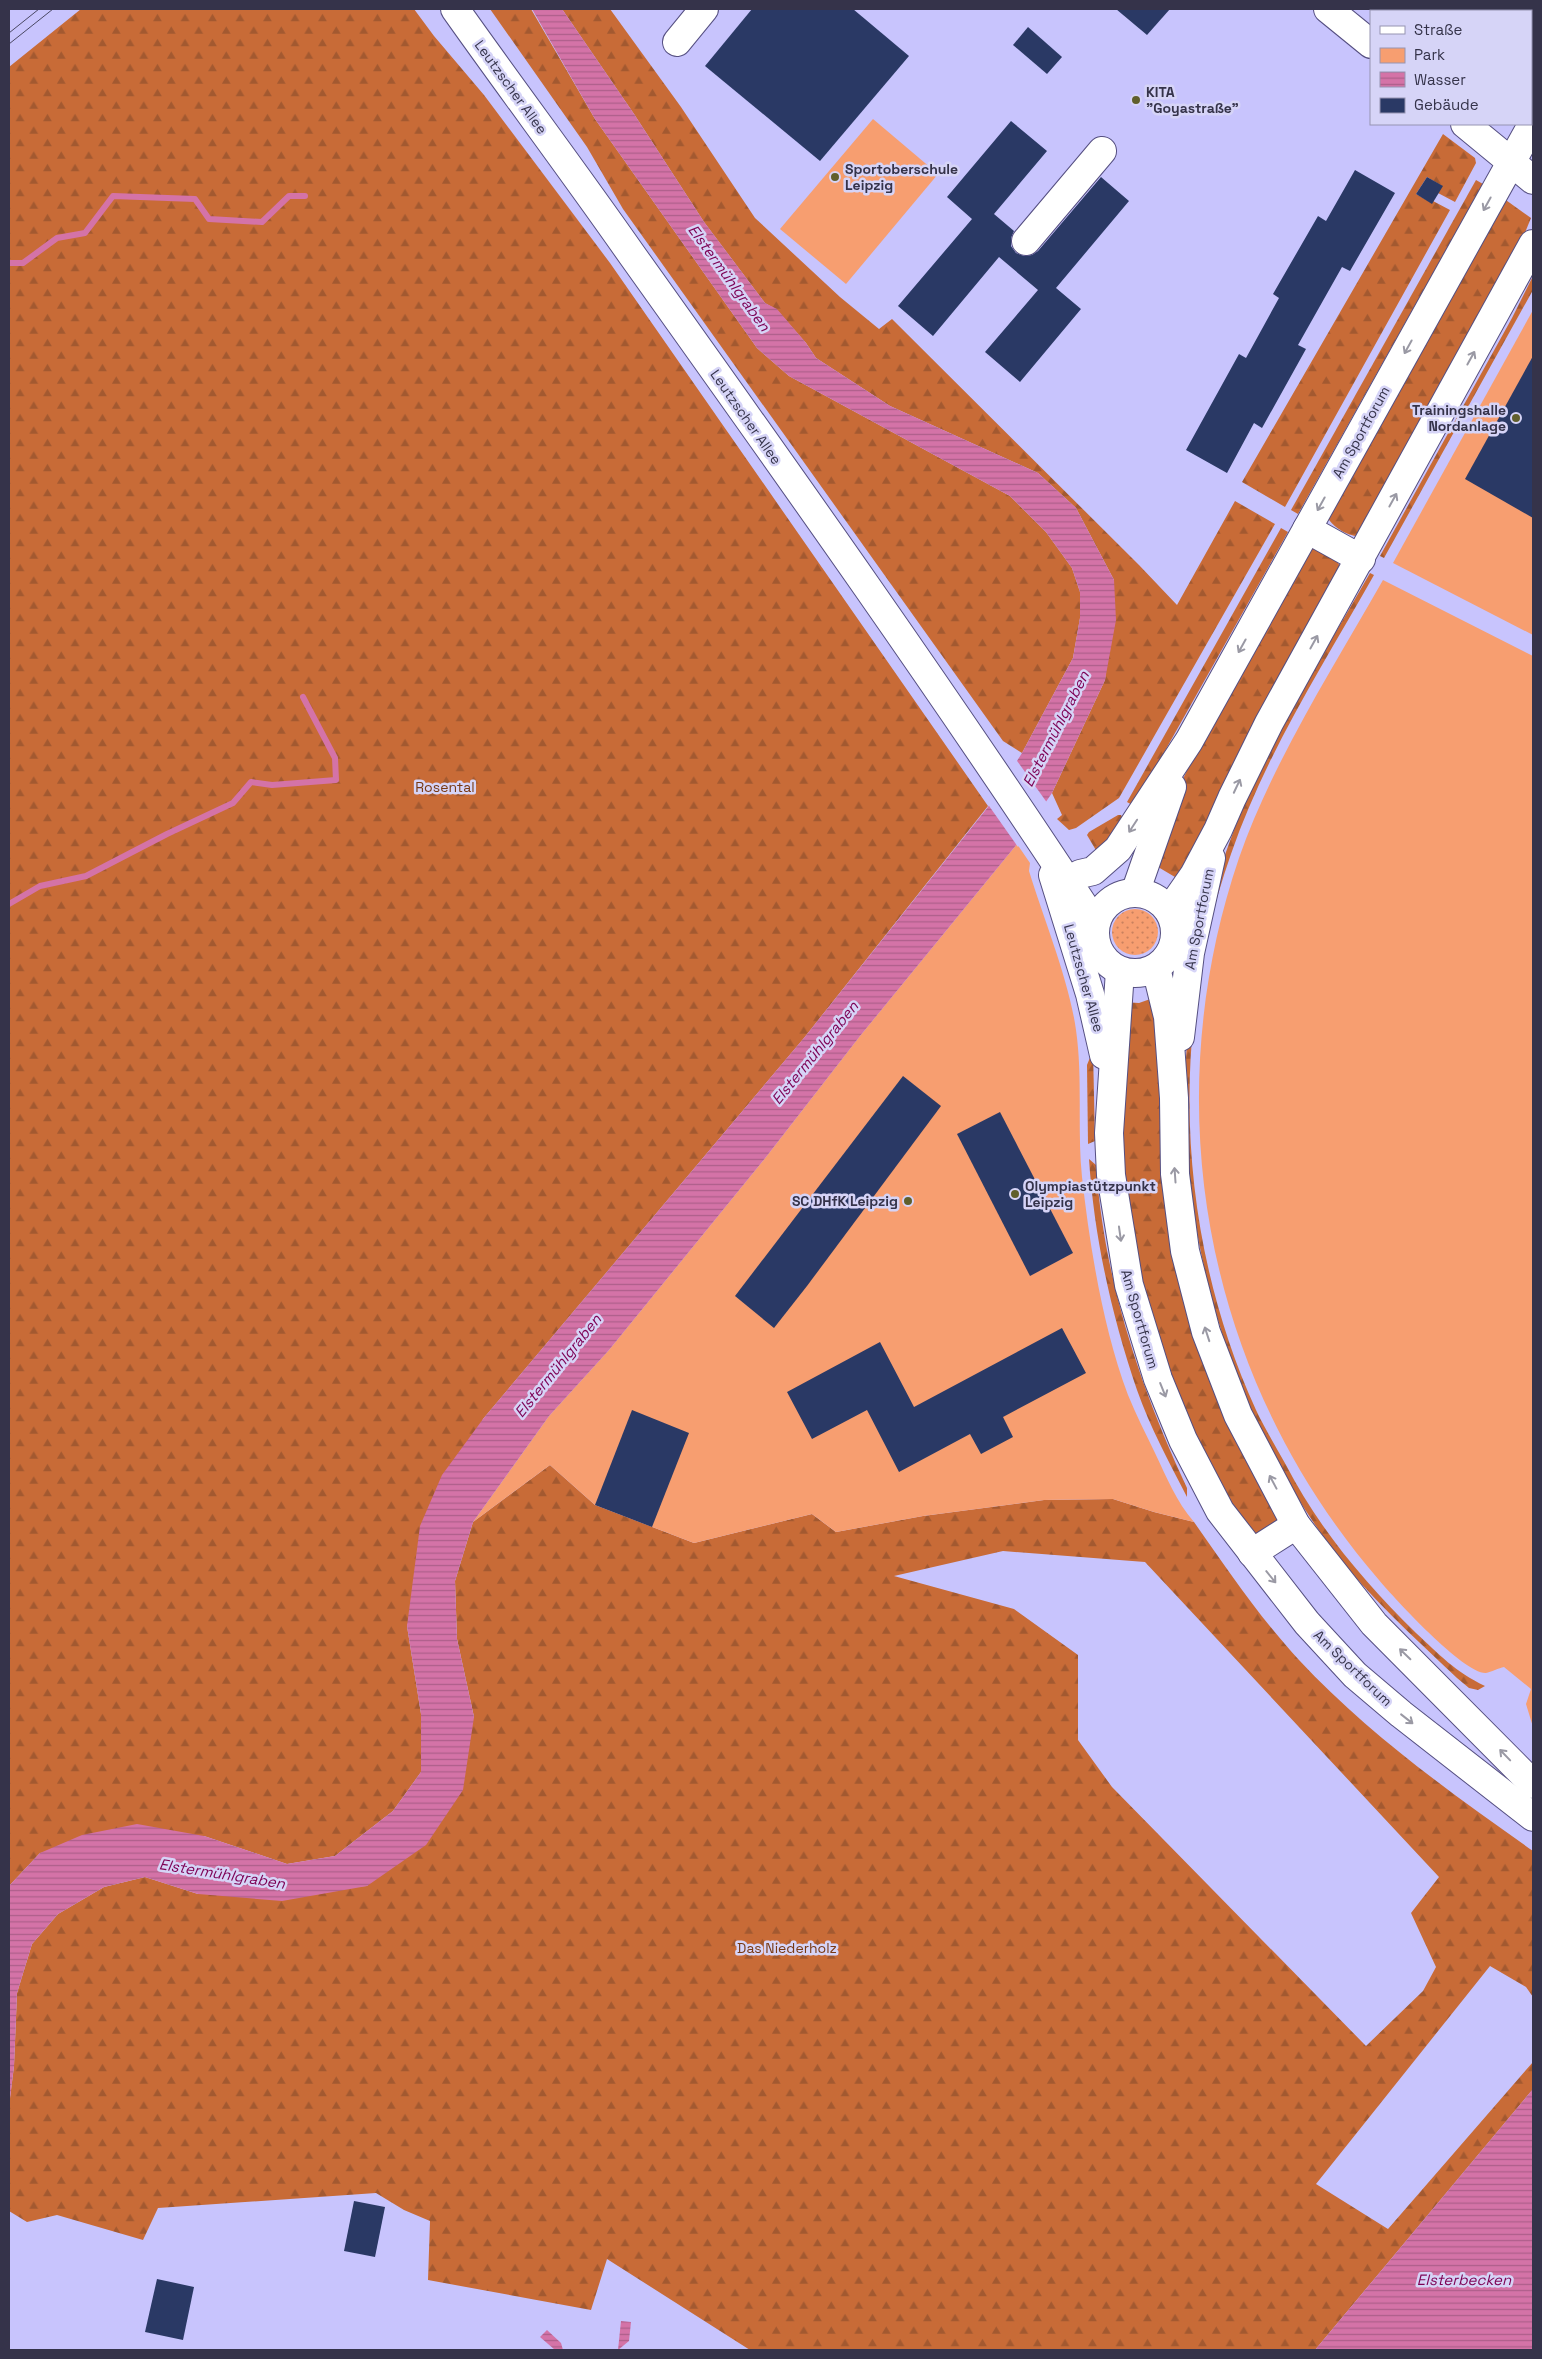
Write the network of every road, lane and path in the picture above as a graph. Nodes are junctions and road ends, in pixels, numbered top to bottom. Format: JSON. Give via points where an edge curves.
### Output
{"nodes":[{"id":1,"x":455,"y":9,"type":"edge"},
{"id":2,"x":704,"y":9,"type":"edge"},
{"id":3,"x":1328,"y":9,"type":"edge"},
{"id":4,"x":677,"y":42,"type":"dead end"},
{"id":5,"x":1370,"y":43,"type":"edge"},
{"id":6,"x":1466,"y":125,"type":"edge"},
{"id":7,"x":1532,"y":125,"type":"edge"},
{"id":8,"x":1102,"y":151,"type":"dead end"},
{"id":9,"x":1510,"y":162,"type":"junction"},
{"id":10,"x":1533,"y":180,"type":"edge"},
{"id":11,"x":1026,"y":241,"type":"dead end"},
{"id":12,"x":1533,"y":244,"type":"edge"},
{"id":13,"x":1307,"y":530,"type":"junction"},
{"id":14,"x":1361,"y":559,"type":"junction"},
{"id":15,"x":1189,"y":741,"type":"junction"},
{"id":16,"x":1034,"y":828,"type":"junction"},
{"id":17,"x":1218,"y":830,"type":"junction"},
{"id":18,"x":1080,"y":874,"type":"junction"},
{"id":19,"x":1123,"y":896,"type":"junction"},
{"id":20,"x":1169,"y":911,"type":"junction"},
{"id":21,"x":1095,"y":923,"type":"junction"},
{"id":22,"x":1156,"y":968,"type":"junction"},
{"id":23,"x":1120,"y":971,"type":"junction"},
{"id":24,"x":1174,"y":1098,"type":"junction"},
{"id":25,"x":1109,"y":1134,"type":"junction"},
{"id":26,"x":1296,"y":1524,"type":"junction"},
{"id":27,"x":1252,"y":1553,"type":"junction"},
{"id":28,"x":1460,"y":1738,"type":"junction"},
{"id":29,"x":1533,"y":1784,"type":"edge"},
{"id":30,"x":1533,"y":1817,"type":"edge"}],
"edges":[{"from":1,"to":16,"type":"main road","name":"Leutzscher Allee","via":[[632,254]]},
{"from":2,"to":4,"type":"main road"},
{"from":3,"to":5,"type":"main road"},
{"from":6,"to":9,"type":"main road"},
{"from":7,"to":9,"type":"main road","name":"Am Sportforum"},
{"from":8,"to":11,"type":"main road"},
{"from":9,"to":10,"type":"main road"},
{"from":9,"to":13,"type":"main road","name":"Am Sportforum","one_way":true},
{"from":14,"to":12,"type":"main road","name":"Am Sportforum","one_way":true},
{"from":13,"to":14,"type":"main road"},
{"from":13,"to":15,"type":"main road","name":"Am Sportforum","one_way":true},
{"from":17,"to":14,"type":"main road","name":"Am Sportforum","one_way":true,"via":[[1260,741]]},
{"from":15,"to":18,"type":"main road","name":"Am Sportforum","one_way":true,"via":[[1118,849],[1093,871]]},
{"from":15,"to":19,"type":"main road","name":"Am Sportforum"},
{"from":16,"to":18,"type":"main road","name":"Leutzscher Allee"},
{"from":16,"to":21,"type":"main road","name":"Leutzscher Allee"},
{"from":16,"to":25,"type":"main road","name":"Leutzscher Allee","via":[[1054,879],[1100,1030]]},
{"from":17,"to":20,"type":"main road","name":"Am Sportforum","via":[[1194,875]]},
{"from":17,"to":24,"type":"main road","name":"Am Sportforum","via":[[1190,953]]},
{"from":18,"to":19,"type":"main road","name":"Leutzscher Allee"},
{"from":19,"to":20,"type":"main road","via":[[1154,898]]},
{"from":19,"to":21,"type":"main road","via":[[1099,914]]},
{"from":20,"to":22,"type":"main road","via":[[1174,923],[1174,942],[1166,959]]},
{"from":21,"to":23,"type":"main road","via":[[1096,946],[1102,957]]},
{"from":22,"to":23,"type":"main road","via":[[1132,973]]},
{"from":22,"to":24,"type":"main road","name":"Am Sportforum","via":[[1168,1017]]},
{"from":23,"to":25,"type":"main road","name":"Am Sportforum"},
{"from":26,"to":24,"type":"main road","name":"Am Sportforum","one_way":true,"via":[[1238,1415],[1206,1332],[1185,1251],[1175,1174]]},
{"from":25,"to":27,"type":"main road","name":"Am Sportforum","one_way":true,"via":[[1111,1175],[1126,1276],[1155,1371],[1183,1440],[1206,1484],[1220,1510]]},
{"from":26,"to":27,"type":"main road"},
{"from":28,"to":26,"type":"main road","name":"Am Sportforum","one_way":true,"via":[[1456,1703],[1374,1624]]},
{"from":27,"to":28,"type":"main road","name":"Am Sportforum","one_way":true,"via":[[1307,1622],[1356,1675]]},
{"from":29,"to":28,"type":"main road","name":"Am Sportforum","one_way":true},
{"from":28,"to":30,"type":"main road","name":"Am Sportforum"}]}
